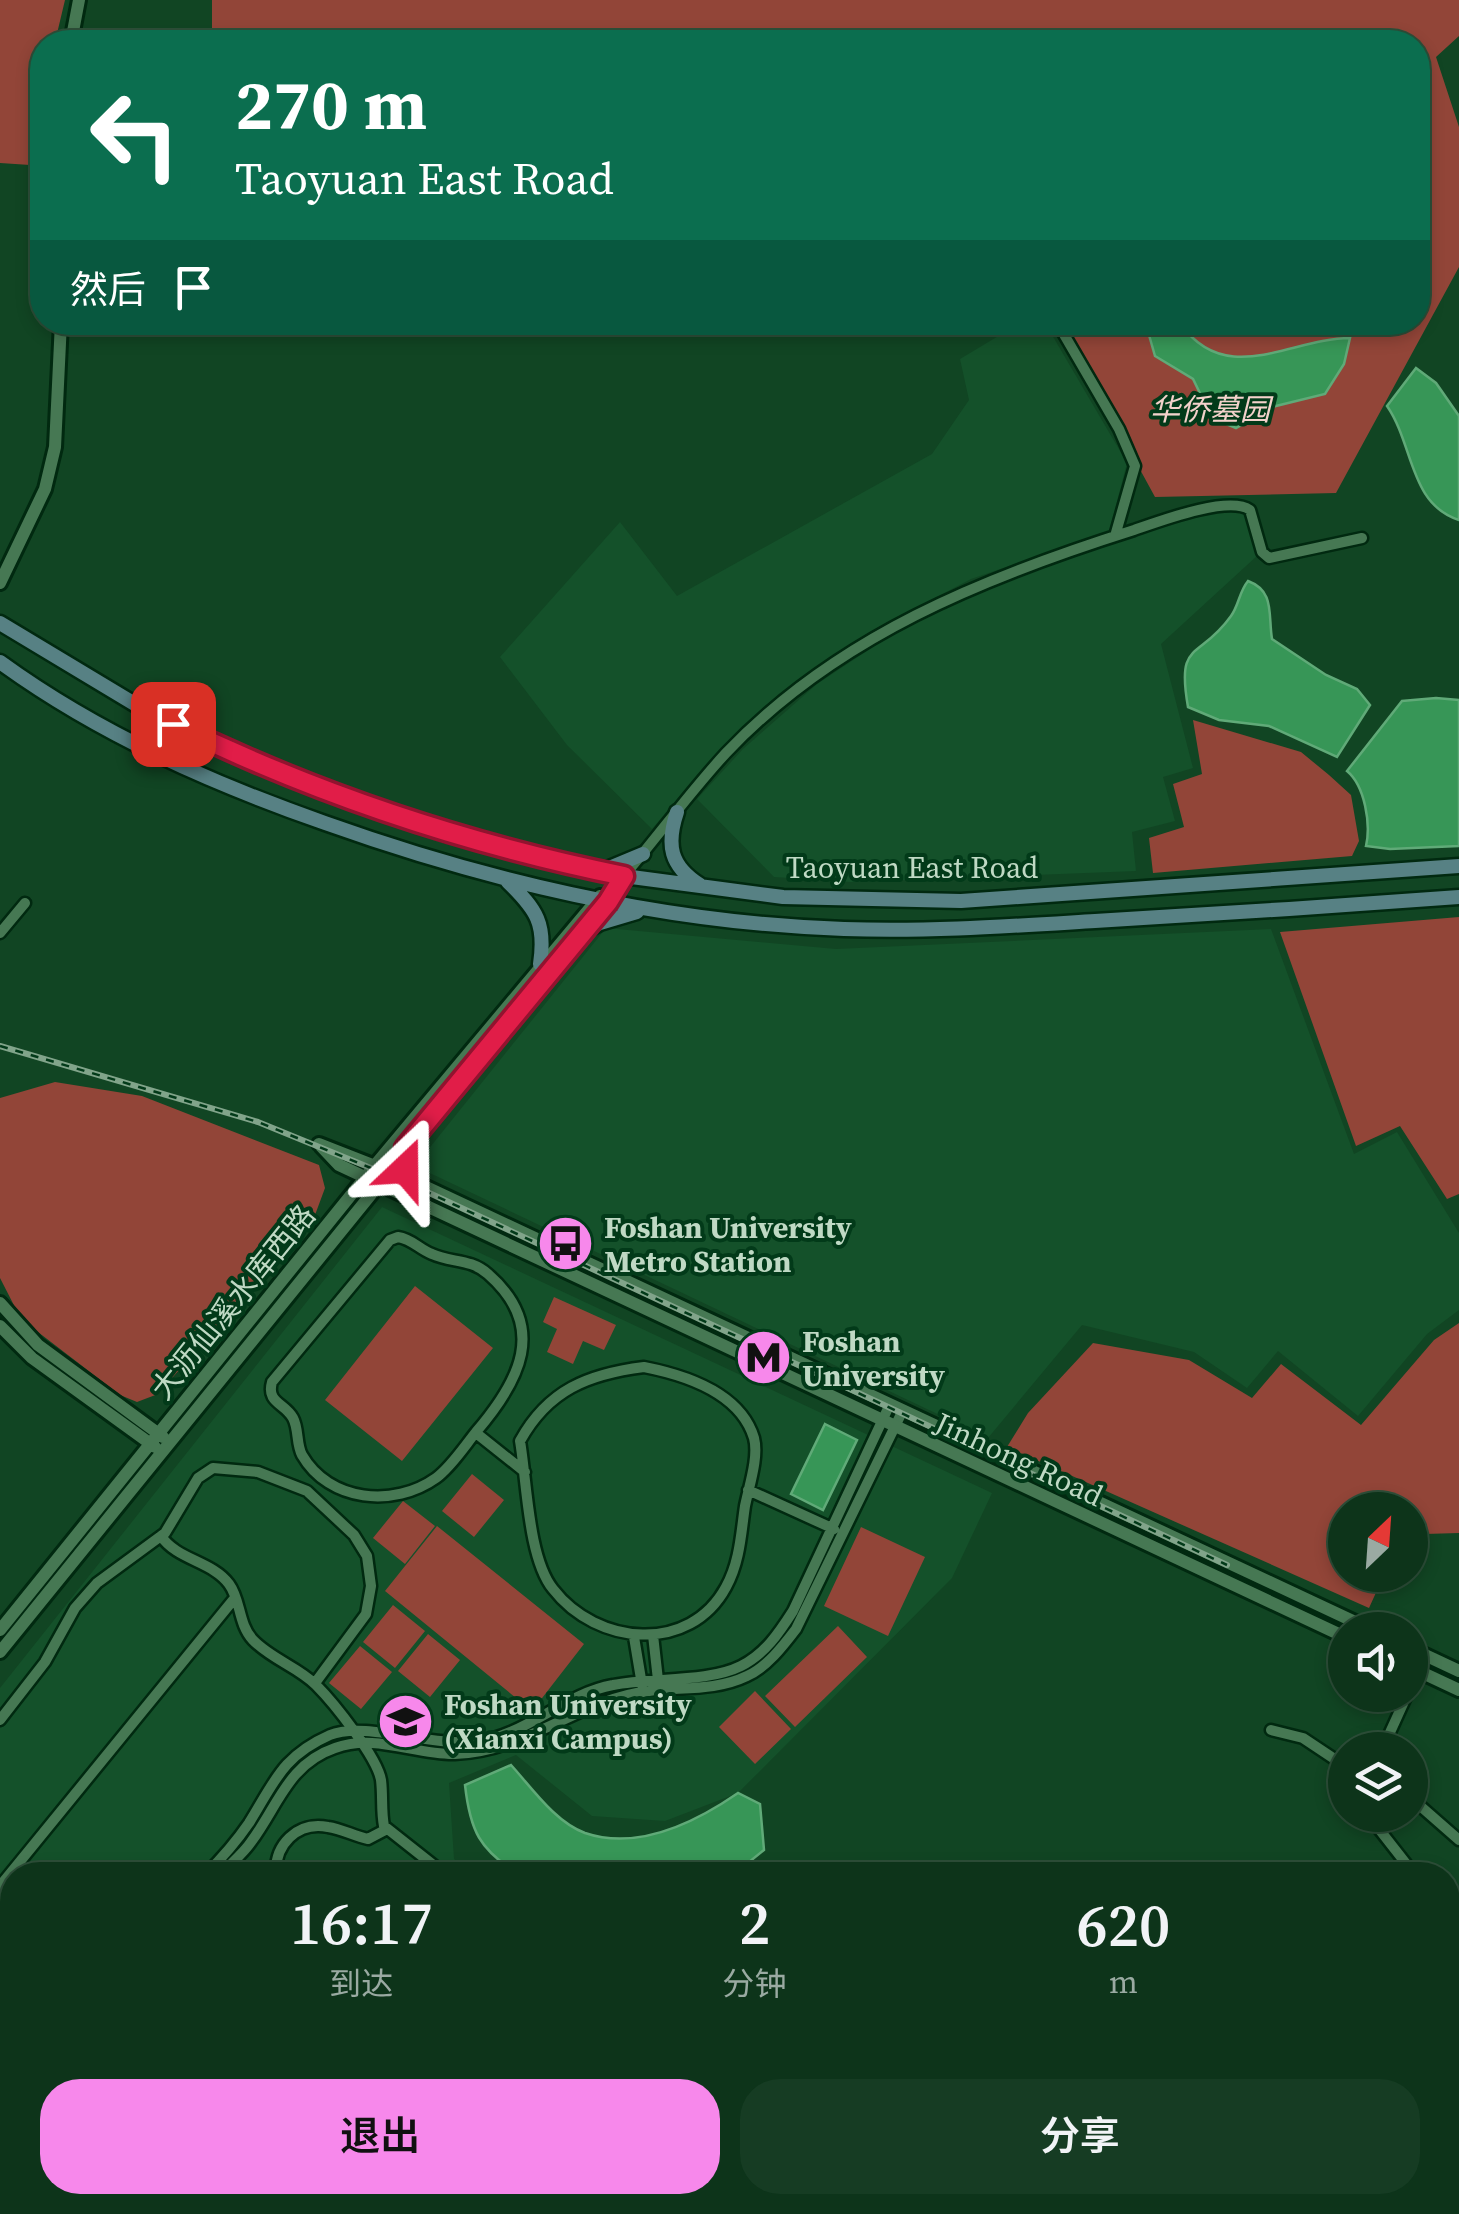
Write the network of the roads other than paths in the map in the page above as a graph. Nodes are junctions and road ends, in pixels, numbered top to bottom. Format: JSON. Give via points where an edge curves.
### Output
{"nodes":[{"id":1,"x":79,"y":0,"type":"edge"},
{"id":2,"x":73,"y":30,"type":"edge"},
{"id":3,"x":60,"y":335,"type":"edge"},
{"id":4,"x":1064,"y":335,"type":"edge"},
{"id":5,"x":1114,"y":536,"type":"junction"},
{"id":6,"x":1362,"y":538,"type":"dead end"},
{"id":7,"x":0,"y":583,"type":"edge"},
{"id":8,"x":0,"y":623,"type":"edge"},
{"id":9,"x":0,"y":662,"type":"edge"},
{"id":10,"x":677,"y":812,"type":"junction"},
{"id":11,"x":643,"y":854,"type":"junction"},
{"id":12,"x":1459,"y":866,"type":"edge"},
{"id":13,"x":592,"y":869,"type":"junction"},
{"id":14,"x":624,"y":876,"type":"junction"},
{"id":15,"x":508,"y":881,"type":"junction"},
{"id":16,"x":705,"y":888,"type":"junction"},
{"id":17,"x":1459,"y":897,"type":"edge"},
{"id":18,"x":601,"y":901,"type":"junction"},
{"id":19,"x":26,"y":903,"type":"dead end"},
{"id":20,"x":649,"y":910,"type":"junction"},
{"id":21,"x":0,"y":932,"type":"edge"},
{"id":22,"x":582,"y":934,"type":"junction"},
{"id":23,"x":540,"y":964,"type":"junction"},
{"id":24,"x":400,"y":1144,"type":"junction"},
{"id":25,"x":353,"y":1156,"type":"junction"},
{"id":26,"x":339,"y":1165,"type":"junction"},
{"id":27,"x":378,"y":1173,"type":"junction"},
{"id":28,"x":411,"y":1180,"type":"junction"},
{"id":29,"x":346,"y":1202,"type":"junction"},
{"id":30,"x":0,"y":1303,"type":"edge"},
{"id":31,"x":0,"y":1326,"type":"edge"},
{"id":32,"x":896,"y":1407,"type":"junction"},
{"id":33,"x":888,"y":1425,"type":"junction"},
{"id":34,"x":476,"y":1433,"type":"junction"},
{"id":35,"x":160,"y":1443,"type":"junction"},
{"id":36,"x":526,"y":1472,"type":"junction"},
{"id":37,"x":318,"y":1474,"type":"junction"},
{"id":38,"x":748,"y":1490,"type":"junction"},
{"id":39,"x":306,"y":1492,"type":"junction"},
{"id":40,"x":831,"y":1528,"type":"junction"},
{"id":41,"x":844,"y":1534,"type":"junction"},
{"id":42,"x":160,"y":1536,"type":"junction"},
{"id":43,"x":234,"y":1600,"type":"junction"},
{"id":44,"x":1334,"y":1612,"type":"edge"},
{"id":45,"x":1328,"y":1628,"type":"edge"},
{"id":46,"x":0,"y":1630,"type":"edge"},
{"id":47,"x":653,"y":1636,"type":"junction"},
{"id":48,"x":634,"y":1637,"type":"junction"},
{"id":49,"x":0,"y":1652,"type":"edge"},
{"id":50,"x":1428,"y":1656,"type":"edge"},
{"id":51,"x":1459,"y":1671,"type":"edge"},
{"id":52,"x":1428,"y":1676,"type":"edge"},
{"id":53,"x":658,"y":1680,"type":"junction"},
{"id":54,"x":639,"y":1682,"type":"junction"},
{"id":55,"x":315,"y":1683,"type":"junction"},
{"id":56,"x":1459,"y":1690,"type":"edge"},
{"id":57,"x":648,"y":1691,"type":"junction"},
{"id":58,"x":0,"y":1720,"type":"edge"},
{"id":59,"x":1271,"y":1730,"type":"dead end"},
{"id":60,"x":351,"y":1732,"type":"junction"},
{"id":61,"x":362,"y":1744,"type":"junction"},
{"id":62,"x":1328,"y":1756,"type":"edge"},
{"id":63,"x":1428,"y":1813,"type":"edge"},
{"id":64,"x":387,"y":1830,"type":"junction"},
{"id":65,"x":1381,"y":1832,"type":"edge"},
{"id":66,"x":1459,"y":1840,"type":"edge"},
{"id":67,"x":20,"y":1862,"type":"edge"},
{"id":68,"x":216,"y":1862,"type":"edge"},
{"id":69,"x":233,"y":1862,"type":"edge"},
{"id":70,"x":275,"y":1862,"type":"edge"},
{"id":71,"x":428,"y":1862,"type":"edge"},
{"id":72,"x":1405,"y":1862,"type":"edge"}],
"edges":[{"from":1,"to":2,"type":"street"},
{"from":3,"to":7,"type":"street","via":[[56,447],[45,489]]},
{"from":4,"to":5,"type":"street","via":[[1135,466]]},
{"from":5,"to":6,"type":"street","via":[[1233,504],[1250,510],[1269,558]]},
{"from":5,"to":10,"type":"street","via":[[973,585],[881,634],[791,696],[728,752]]},
{"from":8,"to":13,"type":"main road","name":"Taoyuan East Road","via":[[143,709],[264,768],[446,834]]},
{"from":9,"to":15,"type":"main road","name":"Taoyuan East Road","via":[[126,742],[254,798]]},
{"from":10,"to":11,"type":"street"},
{"from":10,"to":16,"type":"main road","via":[[670,847],[675,863]]},
{"from":11,"to":13,"type":"main road","via":[[610,869]]},
{"from":11,"to":14,"type":"street"},
{"from":12,"to":16,"type":"main road","name":"Taoyuan East Road","via":[[961,901]]},
{"from":13,"to":14,"type":"main road","name":"Taoyuan East Road"},
{"from":14,"to":16,"type":"main road","name":"Taoyuan East Road"},
{"from":14,"to":18,"type":"street"},
{"from":15,"to":18,"type":"main road","name":"Taoyuan East Road"},
{"from":15,"to":23,"type":"main road","via":[[538,916],[544,938]]},
{"from":17,"to":20,"type":"main road","name":"Taoyuan East Road","via":[[962,929],[845,930]]},
{"from":18,"to":20,"type":"main road","name":"Taoyuan East Road"},
{"from":18,"to":22,"type":"street"},
{"from":18,"to":23,"type":"street"},
{"from":19,"to":21,"type":"street"},
{"from":20,"to":22,"type":"main road"},
{"from":22,"to":24,"type":"street"},
{"from":23,"to":24,"type":"street"},
{"from":24,"to":25,"type":"street"},
{"from":24,"to":27,"type":"street"},
{"from":24,"to":28,"type":"street"},
{"from":25,"to":26,"type":"street","name":"Jinhong Road","via":[[319,1144]]},
{"from":25,"to":27,"type":"street","name":"Jinhong Road"},
{"from":26,"to":27,"type":"street","name":"Jinhong Road"},
{"from":26,"to":29,"type":"street"},
{"from":27,"to":28,"type":"street","name":"Jinhong Road"},
{"from":27,"to":29,"type":"street","name":"大沥仙溪水库西路"},
{"from":27,"to":33,"type":"street","name":"Jinhong Road"},
{"from":27,"to":35,"type":"street"},
{"from":28,"to":32,"type":"street","name":"Jinhong Road"},
{"from":29,"to":35,"type":"street","name":"大沥仙溪水库西路"},
{"from":30,"to":35,"type":"street","via":[[38,1346]]},
{"from":31,"to":35,"type":"street","via":[[32,1358]]},
{"from":32,"to":33,"type":"street"},
{"from":32,"to":44,"type":"street","name":"Jinhong Road"},
{"from":33,"to":40,"type":"street"},
{"from":33,"to":41,"type":"street"},
{"from":33,"to":45,"type":"street","name":"Jinhong Road"},
{"from":34,"to":36,"type":"street"},
{"from":34,"to":37,"type":"street","via":[[440,1476],[403,1494],[360,1496]]},
{"from":34,"to":37,"type":"street","via":[[518,1375],[522,1328],[487,1272],[398,1237],[272,1382],[272,1399],[293,1418],[299,1449]]},
{"from":35,"to":46,"type":"street","name":"大沥仙溪水库西路"},
{"from":35,"to":49,"type":"street"},
{"from":36,"to":38,"type":"street","via":[[520,1442],[550,1399],[603,1372],[644,1367],[695,1380],[743,1418],[755,1440]]},
{"from":36,"to":48,"type":"street","via":[[536,1551],[552,1589],[591,1621]]},
{"from":37,"to":39,"type":"street"},
{"from":38,"to":40,"type":"street"},
{"from":38,"to":47,"type":"street","via":[[740,1551],[726,1587],[707,1613]]},
{"from":39,"to":42,"type":"street","via":[[258,1472],[213,1468],[198,1478]]},
{"from":39,"to":55,"type":"street","via":[[354,1534],[367,1556],[371,1586],[366,1614]]},
{"from":40,"to":41,"type":"street"},
{"from":40,"to":53,"type":"street","via":[[773,1642],[740,1666]]},
{"from":41,"to":57,"type":"street","via":[[796,1630],[777,1653],[748,1676],[698,1689]]},
{"from":42,"to":43,"type":"street","via":[[229,1584]]},
{"from":42,"to":58,"type":"street","via":[[74,1608],[46,1662]]},
{"from":43,"to":55,"type":"street","via":[[250,1637]]},
{"from":43,"to":67,"type":"street"},
{"from":47,"to":48,"type":"street"},
{"from":47,"to":53,"type":"street"},
{"from":48,"to":54,"type":"street"},
{"from":50,"to":51,"type":"street"},
{"from":52,"to":56,"type":"street"},
{"from":53,"to":54,"type":"street"},
{"from":53,"to":57,"type":"street"},
{"from":54,"to":57,"type":"street"},
{"from":54,"to":60,"type":"street","via":[[610,1685],[496,1738],[469,1743]]},
{"from":55,"to":60,"type":"street"},
{"from":57,"to":61,"type":"street","via":[[610,1700],[502,1748],[453,1754]]},
{"from":59,"to":62,"type":"street","via":[[1303,1738]]},
{"from":60,"to":61,"type":"street"},
{"from":60,"to":68,"type":"street","via":[[331,1734],[292,1758]]},
{"from":61,"to":64,"type":"street","via":[[381,1778]]},
{"from":61,"to":69,"type":"street","via":[[337,1746],[310,1760],[287,1782]]},
{"from":63,"to":66,"type":"street"},
{"from":64,"to":70,"type":"street","via":[[368,1839],[331,1827],[303,1828],[284,1842]]},
{"from":64,"to":71,"type":"street"},
{"from":65,"to":72,"type":"street"}]}
